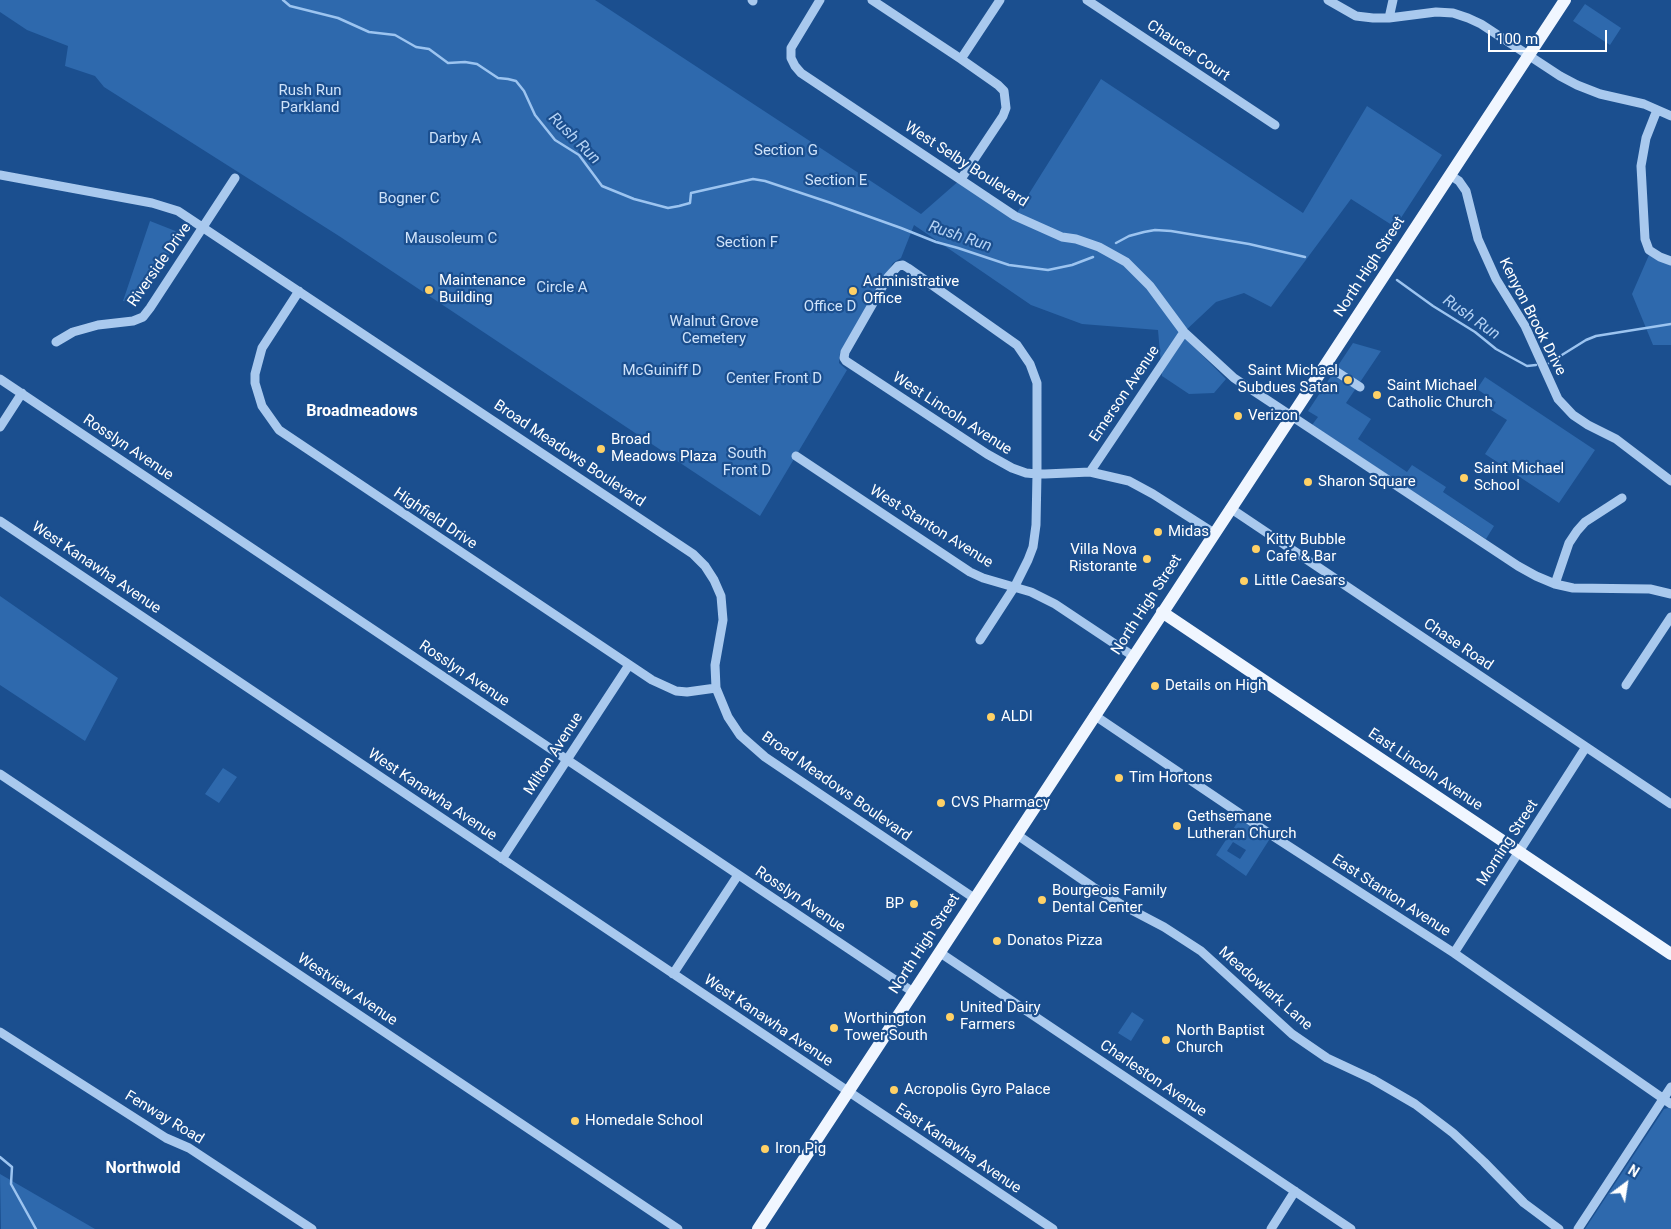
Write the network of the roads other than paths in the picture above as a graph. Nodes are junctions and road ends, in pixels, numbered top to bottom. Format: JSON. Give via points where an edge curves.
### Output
{"nodes":[{"id":1,"x":820,"y":0,"type":"edge"},
{"id":2,"x":872,"y":0,"type":"edge"},
{"id":3,"x":1000,"y":0,"type":"edge"},
{"id":4,"x":1087,"y":0,"type":"edge"},
{"id":5,"x":1328,"y":0,"type":"edge"},
{"id":6,"x":1393,"y":0,"type":"edge"},
{"id":7,"x":1565,"y":0,"type":"edge"},
{"id":8,"x":1389,"y":18,"type":"junction"},
{"id":9,"x":1529,"y":55,"type":"junction"},
{"id":10,"x":961,"y":59,"type":"junction"},
{"id":11,"x":1657,"y":110,"type":"junction"},
{"id":12,"x":1671,"y":116,"type":"edge"},
{"id":13,"x":1274,"y":125,"type":"dead end"},
{"id":14,"x":0,"y":174,"type":"edge"},
{"id":15,"x":1450,"y":175,"type":"junction"},
{"id":16,"x":235,"y":178,"type":"dead end"},
{"id":17,"x":961,"y":179,"type":"junction"},
{"id":18,"x":203,"y":227,"type":"junction"},
{"id":19,"x":1671,"y":262,"type":"edge"},
{"id":20,"x":299,"y":291,"type":"junction"},
{"id":21,"x":1184,"y":332,"type":"junction"},
{"id":22,"x":56,"y":342,"type":"dead end"},
{"id":23,"x":1334,"y":370,"type":"dead end"},
{"id":24,"x":0,"y":379,"type":"edge"},
{"id":25,"x":1360,"y":388,"type":"dead end"},
{"id":26,"x":22,"y":393,"type":"junction"},
{"id":27,"x":1291,"y":416,"type":"junction"},
{"id":28,"x":0,"y":427,"type":"edge"},
{"id":29,"x":796,"y":456,"type":"dead end"},
{"id":30,"x":1090,"y":472,"type":"junction"},
{"id":31,"x":1037,"y":474,"type":"junction"},
{"id":32,"x":1671,"y":481,"type":"edge"},
{"id":33,"x":1622,"y":498,"type":"dead end"},
{"id":34,"x":1230,"y":508,"type":"junction"},
{"id":35,"x":0,"y":521,"type":"edge"},
{"id":36,"x":1214,"y":533,"type":"junction"},
{"id":37,"x":1555,"y":584,"type":"junction"},
{"id":38,"x":1015,"y":586,"type":"junction"},
{"id":39,"x":1671,"y":594,"type":"edge"},
{"id":40,"x":1162,"y":612,"type":"junction"},
{"id":41,"x":1671,"y":617,"type":"edge"},
{"id":42,"x":980,"y":640,"type":"dead end"},
{"id":43,"x":1133,"y":656,"type":"junction"},
{"id":44,"x":629,"y":665,"type":"junction"},
{"id":45,"x":1626,"y":686,"type":"dead end"},
{"id":46,"x":716,"y":688,"type":"junction"},
{"id":47,"x":1094,"y":715,"type":"junction"},
{"id":48,"x":1586,"y":747,"type":"junction"},
{"id":49,"x":567,"y":760,"type":"junction"},
{"id":50,"x":0,"y":774,"type":"edge"},
{"id":51,"x":1671,"y":804,"type":"edge"},
{"id":52,"x":1016,"y":834,"type":"junction"},
{"id":53,"x":1519,"y":852,"type":"junction"},
{"id":54,"x":502,"y":859,"type":"junction"},
{"id":55,"x":738,"y":875,"type":"junction"},
{"id":56,"x":974,"y":898,"type":"junction"},
{"id":57,"x":939,"y":952,"type":"junction"},
{"id":58,"x":1454,"y":953,"type":"junction"},
{"id":59,"x":1671,"y":954,"type":"edge"},
{"id":60,"x":673,"y":974,"type":"junction"},
{"id":61,"x":913,"y":992,"type":"junction"},
{"id":62,"x":0,"y":1032,"type":"edge"},
{"id":63,"x":1671,"y":1087,"type":"edge"},
{"id":64,"x":848,"y":1091,"type":"junction"},
{"id":65,"x":1667,"y":1101,"type":"edge"},
{"id":66,"x":1296,"y":1191,"type":"junction"},
{"id":67,"x":761,"y":1228,"type":"edge"},
{"id":68,"x":312,"y":1229,"type":"edge"},
{"id":69,"x":678,"y":1229,"type":"edge"},
{"id":70,"x":1053,"y":1229,"type":"edge"},
{"id":71,"x":1271,"y":1229,"type":"edge"},
{"id":72,"x":1351,"y":1229,"type":"edge"},
{"id":73,"x":1559,"y":1229,"type":"edge"},
{"id":74,"x":1578,"y":1229,"type":"edge"}],
"edges":[{"from":1,"to":17,"type":"street","name":"West Selby Boulevard","via":[[790,48],[795,66]]},
{"from":2,"to":10,"type":"street"},
{"from":3,"to":10,"type":"street"},
{"from":4,"to":13,"type":"street","name":"Chaucer Court"},
{"from":5,"to":8,"type":"street","via":[[1356,16]]},
{"from":6,"to":8,"type":"street"},
{"from":7,"to":9,"type":"main road","name":"North High Street"},
{"from":8,"to":9,"type":"street","via":[[1452,13],[1482,24]]},
{"from":9,"to":11,"type":"street","via":[[1560,76],[1593,92]]},
{"from":9,"to":15,"type":"main road","name":"North High Street"},
{"from":10,"to":17,"type":"street","via":[[998,85],[1004,92],[1006,108]]},
{"from":11,"to":12,"type":"street"},
{"from":11,"to":19,"type":"street","via":[[1646,138],[1641,166],[1645,239],[1654,254]]},
{"from":14,"to":18,"type":"street","name":"Broad Meadows Boulevard","via":[[165,206],[178,210]]},
{"from":15,"to":27,"type":"main road","name":"North High Street"},
{"from":15,"to":32,"type":"street","name":"Kenyon Brook Drive","via":[[1466,191],[1478,239],[1558,399],[1573,415],[1616,439]]},
{"from":16,"to":18,"type":"street","name":"Riverside Drive"},
{"from":17,"to":21,"type":"street","name":"West Selby Boulevard","via":[[1015,216],[1062,237],[1099,247],[1126,262],[1150,286]]},
{"from":18,"to":20,"type":"street","name":"Broad Meadows Boulevard"},
{"from":18,"to":22,"type":"street","name":"Riverside Drive","via":[[142,316],[133,321],[73,332]]},
{"from":20,"to":44,"type":"street","name":"Highfield Drive","via":[[262,348],[255,374],[262,406],[279,430]]},
{"from":20,"to":46,"type":"street","name":"Broad Meadows Boulevard","via":[[693,554],[714,580],[723,606],[715,665]]},
{"from":21,"to":27,"type":"street","name":"West Selby Boulevard","via":[[1234,378]]},
{"from":21,"to":30,"type":"street","name":"Emerson Avenue"},
{"from":23,"to":25,"type":"street"},
{"from":24,"to":26,"type":"street","name":"Rosslyn Avenue"},
{"from":26,"to":28,"type":"street"},
{"from":26,"to":49,"type":"street","name":"Rosslyn Avenue"},
{"from":27,"to":34,"type":"main road","name":"North High Street"},
{"from":27,"to":37,"type":"street","name":"West Selby Boulevard","via":[[1518,566]]},
{"from":29,"to":38,"type":"street","name":"West Stanton Avenue","via":[[970,572]]},
{"from":30,"to":31,"type":"street","name":"West Lincoln Avenue"},
{"from":30,"to":36,"type":"street","name":"West Lincoln Avenue","via":[[1141,486]]},
{"from":31,"to":31,"type":"street","name":"West Lincoln Avenue","via":[[1026,473],[998,461],[846,361],[845,352],[888,277],[898,266],[903,265],[1008,338],[1024,354],[1037,383]]},
{"from":31,"to":38,"type":"street","via":[[1032,547]]},
{"from":33,"to":37,"type":"street","via":[[1577,530],[1569,543]]},
{"from":34,"to":36,"type":"main road","name":"North High Street"},
{"from":34,"to":48,"type":"street","name":"Chase Road"},
{"from":35,"to":54,"type":"street","name":"West Kanawha Avenue"},
{"from":36,"to":40,"type":"main road","name":"North High Street"},
{"from":37,"to":39,"type":"street","name":"West Selby Boulevard","via":[[1573,588],[1650,589]]},
{"from":38,"to":42,"type":"street"},
{"from":38,"to":43,"type":"street","name":"West Stanton Avenue","via":[[1055,604]]},
{"from":40,"to":43,"type":"main road","name":"North High Street"},
{"from":40,"to":53,"type":"main road","name":"East Lincoln Avenue"},
{"from":41,"to":45,"type":"street"},
{"from":43,"to":47,"type":"main road","name":"North High Street"},
{"from":44,"to":46,"type":"street","name":"Highfield Drive","via":[[676,691]]},
{"from":44,"to":49,"type":"street","name":"Milton Avenue"},
{"from":46,"to":56,"type":"street","name":"Broad Meadows Boulevard","via":[[731,722],[757,751]]},
{"from":47,"to":52,"type":"main road","name":"North High Street"},
{"from":47,"to":58,"type":"street","name":"East Stanton Avenue"},
{"from":48,"to":51,"type":"street","name":"Chase Road"},
{"from":48,"to":53,"type":"street","name":"Morning Street"},
{"from":49,"to":54,"type":"street","name":"Milton Avenue"},
{"from":49,"to":55,"type":"street","name":"Rosslyn Avenue"},
{"from":50,"to":69,"type":"street","name":"Westview Avenue"},
{"from":52,"to":56,"type":"main road","name":"North High Street"},
{"from":52,"to":73,"type":"street","name":"Meadowlark Lane","via":[[1124,906],[1201,952],[1299,1039],[1328,1058],[1416,1104],[1453,1133],[1524,1203]]},
{"from":53,"to":58,"type":"street","name":"Morning Street"},
{"from":53,"to":59,"type":"main road","name":"East Lincoln Avenue"},
{"from":54,"to":60,"type":"street","name":"West Kanawha Avenue"},
{"from":55,"to":60,"type":"street"},
{"from":55,"to":61,"type":"street","name":"Rosslyn Avenue"},
{"from":56,"to":57,"type":"main road","name":"North High Street"},
{"from":57,"to":61,"type":"main road","name":"North High Street"},
{"from":57,"to":66,"type":"street","name":"Charleston Avenue"},
{"from":58,"to":65,"type":"street","name":"East Stanton Avenue"},
{"from":60,"to":64,"type":"street","name":"West Kanawha Avenue"},
{"from":61,"to":64,"type":"main road","name":"North High Street"},
{"from":62,"to":68,"type":"street","name":"Fenway Road","via":[[166,1138],[189,1148]]},
{"from":63,"to":65,"type":"street"},
{"from":64,"to":67,"type":"main road","name":"North High Street"},
{"from":64,"to":70,"type":"street","name":"East Kanawha Avenue"},
{"from":65,"to":74,"type":"street"},
{"from":66,"to":71,"type":"street"},
{"from":66,"to":72,"type":"street","name":"Charleston Avenue"}]}
